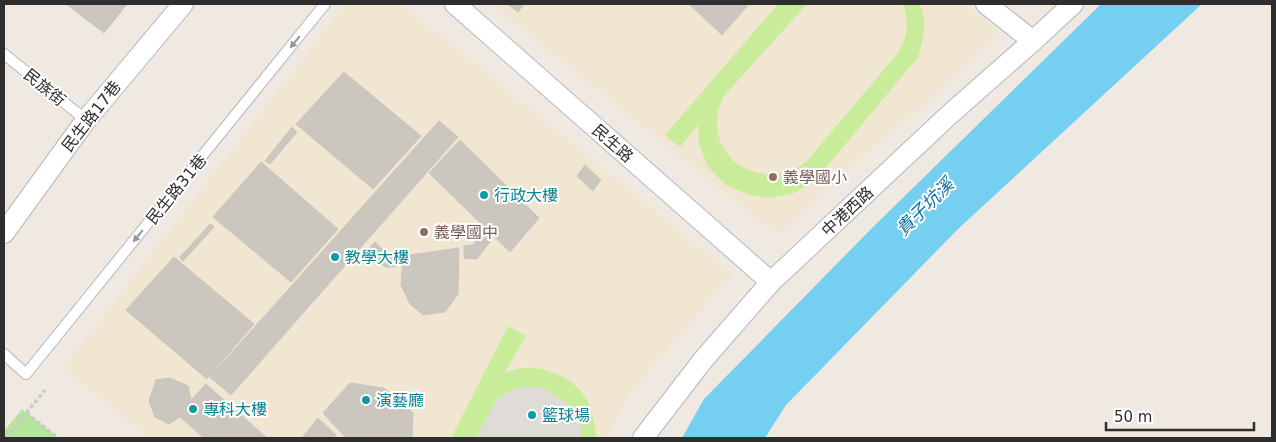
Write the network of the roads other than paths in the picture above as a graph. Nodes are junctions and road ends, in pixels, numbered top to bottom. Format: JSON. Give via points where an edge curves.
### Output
{"nodes":[{"id":1,"x":183,"y":4,"type":"edge"},
{"id":2,"x":326,"y":4,"type":"edge"},
{"id":3,"x":455,"y":4,"type":"edge"},
{"id":4,"x":986,"y":4,"type":"edge"},
{"id":5,"x":1073,"y":4,"type":"edge"},
{"id":6,"x":1033,"y":42,"type":"junction"},
{"id":7,"x":4,"y":54,"type":"edge"},
{"id":8,"x":86,"y":120,"type":"junction"},
{"id":9,"x":4,"y":233,"type":"edge"},
{"id":10,"x":771,"y":282,"type":"junction"},
{"id":11,"x":4,"y":354,"type":"edge"},
{"id":12,"x":643,"y":438,"type":"edge"}],
"edges":[{"from":1,"to":8,"type":"street","name":"民生路17巷"},
{"from":2,"to":11,"type":"lane","name":"民生路31巷","one_way":true,"via":[[26,374]]},
{"from":3,"to":10,"type":"street","name":"民生路"},
{"from":4,"to":6,"type":"street"},
{"from":5,"to":6,"type":"street","name":"中港西路"},
{"from":6,"to":10,"type":"street","name":"中港西路","via":[[949,115]]},
{"from":7,"to":8,"type":"lane","name":"民族街"},
{"from":8,"to":9,"type":"street","name":"民生路17巷"},
{"from":10,"to":12,"type":"street","name":"中港西路","via":[[703,360]]}]}
